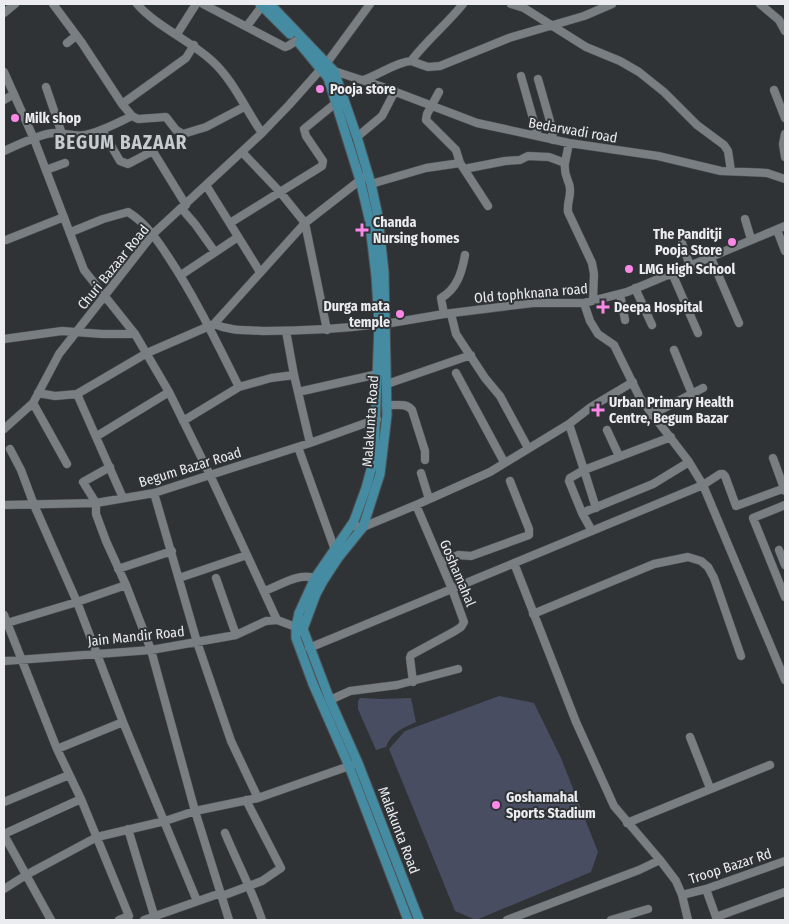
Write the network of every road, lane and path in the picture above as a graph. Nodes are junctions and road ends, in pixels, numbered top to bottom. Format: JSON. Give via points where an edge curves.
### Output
{"nodes":[{"id":1,"x":15,"y":4,"type":"edge"},
{"id":2,"x":53,"y":4,"type":"edge"},
{"id":3,"x":137,"y":4,"type":"edge"},
{"id":4,"x":196,"y":4,"type":"edge"},
{"id":5,"x":203,"y":4,"type":"edge"},
{"id":6,"x":264,"y":4,"type":"edge"},
{"id":7,"x":370,"y":4,"type":"edge"},
{"id":8,"x":463,"y":4,"type":"edge"},
{"id":9,"x":511,"y":4,"type":"edge"},
{"id":10,"x":612,"y":4,"type":"edge"},
{"id":11,"x":760,"y":4,"type":"edge"},
{"id":12,"x":4,"y":13,"type":"edge"},
{"id":13,"x":247,"y":26,"type":"junction"},
{"id":14,"x":554,"y":26,"type":"junction"},
{"id":15,"x":785,"y":31,"type":"edge"},
{"id":16,"x":176,"y":34,"type":"junction"},
{"id":17,"x":76,"y":36,"type":"junction"},
{"id":18,"x":296,"y":41,"type":"junction"},
{"id":19,"x":67,"y":43,"type":"dead end"},
{"id":20,"x":194,"y":45,"type":"junction"},
{"id":21,"x":411,"y":61,"type":"junction"},
{"id":22,"x":323,"y":66,"type":"junction"},
{"id":23,"x":334,"y":71,"type":"junction"},
{"id":24,"x":4,"y":72,"type":"edge"},
{"id":25,"x":521,"y":76,"type":"dead end"},
{"id":26,"x":363,"y":80,"type":"junction"},
{"id":27,"x":538,"y":80,"type":"dead end"},
{"id":28,"x":46,"y":87,"type":"dead end"},
{"id":29,"x":774,"y":90,"type":"dead end"},
{"id":30,"x":395,"y":91,"type":"junction"},
{"id":31,"x":439,"y":92,"type":"dead end"},
{"id":32,"x":14,"y":94,"type":"junction"},
{"id":33,"x":4,"y":100,"type":"edge"},
{"id":34,"x":337,"y":102,"type":"junction"},
{"id":35,"x":122,"y":104,"type":"junction"},
{"id":36,"x":432,"y":105,"type":"junction"},
{"id":37,"x":244,"y":107,"type":"junction"},
{"id":38,"x":132,"y":116,"type":"junction"},
{"id":39,"x":785,"y":118,"type":"edge"},
{"id":40,"x":102,"y":130,"type":"junction"},
{"id":41,"x":262,"y":133,"type":"junction"},
{"id":42,"x":62,"y":134,"type":"junction"},
{"id":43,"x":785,"y":134,"type":"edge"},
{"id":44,"x":538,"y":136,"type":"junction"},
{"id":45,"x":357,"y":137,"type":"junction"},
{"id":46,"x":34,"y":139,"type":"junction"},
{"id":47,"x":553,"y":140,"type":"junction"},
{"id":48,"x":569,"y":143,"type":"junction"},
{"id":49,"x":4,"y":151,"type":"edge"},
{"id":50,"x":242,"y":152,"type":"junction"},
{"id":51,"x":785,"y":157,"type":"edge"},
{"id":52,"x":64,"y":162,"type":"dead end"},
{"id":53,"x":565,"y":162,"type":"junction"},
{"id":54,"x":462,"y":166,"type":"junction"},
{"id":55,"x":46,"y":170,"type":"junction"},
{"id":56,"x":731,"y":171,"type":"junction"},
{"id":57,"x":364,"y":177,"type":"junction"},
{"id":58,"x":785,"y":179,"type":"edge"},
{"id":59,"x":371,"y":184,"type":"junction"},
{"id":60,"x":206,"y":185,"type":"junction"},
{"id":61,"x":280,"y":192,"type":"junction"},
{"id":62,"x":488,"y":206,"type":"dead end"},
{"id":63,"x":184,"y":207,"type":"junction"},
{"id":64,"x":64,"y":217,"type":"junction"},
{"id":65,"x":745,"y":219,"type":"dead end"},
{"id":66,"x":304,"y":222,"type":"junction"},
{"id":67,"x":230,"y":223,"type":"junction"},
{"id":68,"x":785,"y":226,"type":"edge"},
{"id":69,"x":776,"y":230,"type":"junction"},
{"id":70,"x":71,"y":232,"type":"junction"},
{"id":71,"x":153,"y":234,"type":"junction"},
{"id":72,"x":238,"y":237,"type":"junction"},
{"id":73,"x":751,"y":239,"type":"junction"},
{"id":74,"x":6,"y":240,"type":"dead end"},
{"id":75,"x":682,"y":243,"type":"dead end"},
{"id":76,"x":785,"y":251,"type":"edge"},
{"id":77,"x":215,"y":252,"type":"junction"},
{"id":78,"x":465,"y":255,"type":"dead end"},
{"id":79,"x":711,"y":258,"type":"junction"},
{"id":80,"x":690,"y":266,"type":"junction"},
{"id":81,"x":260,"y":272,"type":"junction"},
{"id":82,"x":672,"y":273,"type":"junction"},
{"id":83,"x":180,"y":275,"type":"junction"},
{"id":84,"x":635,"y":288,"type":"junction"},
{"id":85,"x":620,"y":294,"type":"junction"},
{"id":86,"x":105,"y":295,"type":"junction"},
{"id":87,"x":593,"y":300,"type":"junction"},
{"id":88,"x":584,"y":303,"type":"junction"},
{"id":89,"x":448,"y":314,"type":"junction"},
{"id":90,"x":624,"y":320,"type":"dead end"},
{"id":91,"x":739,"y":323,"type":"dead end"},
{"id":92,"x":211,"y":324,"type":"junction"},
{"id":93,"x":382,"y":324,"type":"junction"},
{"id":94,"x":652,"y":325,"type":"dead end"},
{"id":95,"x":327,"y":330,"type":"junction"},
{"id":96,"x":286,"y":331,"type":"junction"},
{"id":97,"x":78,"y":332,"type":"junction"},
{"id":98,"x":698,"y":333,"type":"dead end"},
{"id":99,"x":135,"y":334,"type":"junction"},
{"id":100,"x":4,"y":340,"type":"edge"},
{"id":101,"x":674,"y":350,"type":"dead end"},
{"id":102,"x":147,"y":353,"type":"junction"},
{"id":103,"x":471,"y":355,"type":"junction"},
{"id":104,"x":456,"y":373,"type":"dead end"},
{"id":105,"x":378,"y":374,"type":"junction"},
{"id":106,"x":294,"y":375,"type":"junction"},
{"id":107,"x":633,"y":382,"type":"junction"},
{"id":108,"x":387,"y":384,"type":"junction"},
{"id":109,"x":238,"y":387,"type":"junction"},
{"id":110,"x":703,"y":388,"type":"dead end"},
{"id":111,"x":169,"y":392,"type":"junction"},
{"id":112,"x":298,"y":392,"type":"junction"},
{"id":113,"x":38,"y":394,"type":"junction"},
{"id":114,"x":77,"y":394,"type":"junction"},
{"id":115,"x":692,"y":394,"type":"junction"},
{"id":116,"x":33,"y":403,"type":"junction"},
{"id":117,"x":386,"y":405,"type":"junction"},
{"id":118,"x":651,"y":414,"type":"junction"},
{"id":119,"x":387,"y":418,"type":"junction"},
{"id":120,"x":377,"y":419,"type":"junction"},
{"id":121,"x":183,"y":421,"type":"junction"},
{"id":122,"x":569,"y":424,"type":"junction"},
{"id":123,"x":4,"y":429,"type":"edge"},
{"id":124,"x":607,"y":430,"type":"dead end"},
{"id":125,"x":97,"y":436,"type":"junction"},
{"id":126,"x":671,"y":437,"type":"junction"},
{"id":127,"x":310,"y":443,"type":"junction"},
{"id":128,"x":298,"y":447,"type":"junction"},
{"id":129,"x":528,"y":448,"type":"junction"},
{"id":130,"x":10,"y":449,"type":"dead end"},
{"id":131,"x":619,"y":456,"type":"junction"},
{"id":132,"x":773,"y":458,"type":"dead end"},
{"id":133,"x":425,"y":460,"type":"dead end"},
{"id":134,"x":504,"y":462,"type":"junction"},
{"id":135,"x":689,"y":462,"type":"junction"},
{"id":136,"x":67,"y":464,"type":"dead end"},
{"id":137,"x":110,"y":467,"type":"junction"},
{"id":138,"x":584,"y":470,"type":"junction"},
{"id":139,"x":421,"y":473,"type":"dead end"},
{"id":140,"x":210,"y":475,"type":"junction"},
{"id":141,"x":510,"y":481,"type":"dead end"},
{"id":142,"x":703,"y":485,"type":"junction"},
{"id":143,"x":785,"y":489,"type":"edge"},
{"id":144,"x":154,"y":493,"type":"junction"},
{"id":145,"x":123,"y":498,"type":"junction"},
{"id":146,"x":429,"y":499,"type":"junction"},
{"id":147,"x":96,"y":503,"type":"junction"},
{"id":148,"x":4,"y":505,"type":"edge"},
{"id":149,"x":34,"y":505,"type":"junction"},
{"id":150,"x":416,"y":505,"type":"junction"},
{"id":151,"x":785,"y":505,"type":"edge"},
{"id":152,"x":596,"y":508,"type":"junction"},
{"id":153,"x":582,"y":513,"type":"junction"},
{"id":154,"x":351,"y":526,"type":"junction"},
{"id":155,"x":363,"y":527,"type":"junction"},
{"id":156,"x":592,"y":531,"type":"junction"},
{"id":157,"x":335,"y":550,"type":"junction"},
{"id":158,"x":779,"y":550,"type":"dead end"},
{"id":159,"x":172,"y":551,"type":"junction"},
{"id":160,"x":247,"y":555,"type":"junction"},
{"id":161,"x":441,"y":563,"type":"junction"},
{"id":162,"x":514,"y":563,"type":"junction"},
{"id":163,"x":785,"y":565,"type":"edge"},
{"id":164,"x":118,"y":569,"type":"junction"},
{"id":165,"x":179,"y":578,"type":"junction"},
{"id":166,"x":216,"y":578,"type":"dead end"},
{"id":167,"x":315,"y":578,"type":"junction"},
{"id":168,"x":126,"y":585,"type":"junction"},
{"id":169,"x":452,"y":589,"type":"junction"},
{"id":170,"x":264,"y":590,"type":"junction"},
{"id":171,"x":313,"y":592,"type":"junction"},
{"id":172,"x":785,"y":597,"type":"edge"},
{"id":173,"x":77,"y":602,"type":"junction"},
{"id":174,"x":533,"y":614,"type":"junction"},
{"id":175,"x":5,"y":619,"type":"edge"},
{"id":176,"x":277,"y":620,"type":"junction"},
{"id":177,"x":296,"y":627,"type":"junction"},
{"id":178,"x":236,"y":635,"type":"junction"},
{"id":179,"x":197,"y":642,"type":"junction"},
{"id":180,"x":309,"y":648,"type":"junction"},
{"id":181,"x":151,"y":650,"type":"junction"},
{"id":182,"x":97,"y":654,"type":"junction"},
{"id":183,"x":741,"y":656,"type":"dead end"},
{"id":184,"x":21,"y":659,"type":"junction"},
{"id":185,"x":4,"y":661,"type":"edge"},
{"id":186,"x":781,"y":661,"type":"edge"},
{"id":187,"x":458,"y":669,"type":"dead end"},
{"id":188,"x":785,"y":680,"type":"edge"},
{"id":189,"x":413,"y":682,"type":"junction"},
{"id":190,"x":330,"y":700,"type":"junction"},
{"id":191,"x":123,"y":722,"type":"junction"},
{"id":192,"x":690,"y":737,"type":"dead end"},
{"id":193,"x":57,"y":749,"type":"junction"},
{"id":194,"x":358,"y":763,"type":"junction"},
{"id":195,"x":770,"y":764,"type":"dead end"},
{"id":196,"x":349,"y":766,"type":"junction"},
{"id":197,"x":69,"y":774,"type":"junction"},
{"id":198,"x":710,"y":788,"type":"junction"},
{"id":199,"x":258,"y":798,"type":"junction"},
{"id":200,"x":81,"y":799,"type":"junction"},
{"id":201,"x":246,"y":800,"type":"junction"},
{"id":202,"x":4,"y":802,"type":"edge"},
{"id":203,"x":195,"y":812,"type":"junction"},
{"id":204,"x":165,"y":821,"type":"junction"},
{"id":205,"x":627,"y":823,"type":"junction"},
{"id":206,"x":128,"y":830,"type":"junction"},
{"id":207,"x":225,"y":833,"type":"dead end"},
{"id":208,"x":4,"y":835,"type":"edge"},
{"id":209,"x":96,"y":837,"type":"junction"},
{"id":210,"x":660,"y":860,"type":"junction"},
{"id":211,"x":785,"y":861,"type":"edge"},
{"id":212,"x":26,"y":875,"type":"junction"},
{"id":213,"x":248,"y":887,"type":"junction"},
{"id":214,"x":4,"y":889,"type":"edge"},
{"id":215,"x":706,"y":889,"type":"junction"},
{"id":216,"x":785,"y":892,"type":"edge"},
{"id":217,"x":221,"y":894,"type":"junction"},
{"id":218,"x":682,"y":895,"type":"junction"},
{"id":219,"x":197,"y":901,"type":"junction"},
{"id":220,"x":648,"y":909,"type":"dead end"},
{"id":221,"x":129,"y":916,"type":"junction"},
{"id":222,"x":154,"y":916,"type":"junction"},
{"id":223,"x":717,"y":919,"type":"edge"},
{"id":224,"x":51,"y":920,"type":"edge"},
{"id":225,"x":119,"y":920,"type":"edge"},
{"id":226,"x":143,"y":920,"type":"edge"},
{"id":227,"x":229,"y":920,"type":"edge"},
{"id":228,"x":262,"y":920,"type":"edge"},
{"id":229,"x":408,"y":920,"type":"edge"},
{"id":230,"x":419,"y":920,"type":"edge"},
{"id":231,"x":507,"y":920,"type":"edge"},
{"id":232,"x":611,"y":920,"type":"edge"},
{"id":233,"x":688,"y":920,"type":"edge"}],
"edges":[{"from":1,"to":12,"type":"street"},
{"from":2,"to":17,"type":"street"},
{"from":3,"to":16,"type":"street"},
{"from":4,"to":16,"type":"street"},
{"from":5,"to":13,"type":"street"},
{"from":6,"to":13,"type":"street"},
{"from":6,"to":18,"type":"main road"},
{"from":6,"to":22,"type":"main road","name":"Malakunta Road"},
{"from":7,"to":22,"type":"street","name":"Churi Bazaar Road"},
{"from":8,"to":21,"type":"street"},
{"from":9,"to":14,"type":"street"},
{"from":10,"to":14,"type":"street"},
{"from":11,"to":15,"type":"street","via":[[779,20]]},
{"from":13,"to":18,"type":"street","via":[[285,47]]},
{"from":14,"to":21,"type":"street","via":[[509,38],[440,66],[428,67]]},
{"from":14,"to":56,"type":"street","via":[[586,47],[639,72],[664,92],[697,125],[724,145]]},
{"from":16,"to":20,"type":"street"},
{"from":17,"to":19,"type":"street"},
{"from":17,"to":35,"type":"street"},
{"from":18,"to":22,"type":"main road"},
{"from":20,"to":35,"type":"street","via":[[186,58]]},
{"from":20,"to":37,"type":"street","via":[[217,66]]},
{"from":21,"to":26,"type":"street"},
{"from":22,"to":23,"type":"main road","name":"Malakunta Road"},
{"from":22,"to":34,"type":"main road"},
{"from":22,"to":41,"type":"street","name":"Churi Bazaar Road"},
{"from":23,"to":26,"type":"street","name":"Bedarwadi road"},
{"from":23,"to":45,"type":"main road","name":"Malakunta Road"},
{"from":24,"to":32,"type":"street"},
{"from":25,"to":44,"type":"street"},
{"from":26,"to":30,"type":"street","name":"Bedarwadi road"},
{"from":27,"to":47,"type":"street"},
{"from":28,"to":42,"type":"street"},
{"from":29,"to":39,"type":"street"},
{"from":30,"to":36,"type":"street","name":"Bedarwadi road"},
{"from":30,"to":45,"type":"street","via":[[382,116]]},
{"from":31,"to":36,"type":"street"},
{"from":32,"to":33,"type":"street"},
{"from":32,"to":46,"type":"street"},
{"from":34,"to":57,"type":"main road"},
{"from":34,"to":61,"type":"street","via":[[304,129],[323,161],[322,166]]},
{"from":35,"to":38,"type":"street"},
{"from":36,"to":44,"type":"street","name":"Bedarwadi road","via":[[477,123]]},
{"from":36,"to":54,"type":"street","via":[[426,120],[456,150]]},
{"from":37,"to":38,"type":"street","via":[[206,127],[183,134],[166,117],[138,119]]},
{"from":37,"to":41,"type":"street"},
{"from":38,"to":40,"type":"street"},
{"from":40,"to":42,"type":"street","via":[[84,135]]},
{"from":40,"to":63,"type":"street","via":[[123,163],[154,153]]},
{"from":41,"to":50,"type":"street","name":"Churi Bazaar Road"},
{"from":42,"to":46,"type":"street","via":[[53,133]]},
{"from":43,"to":51,"type":"street"},
{"from":44,"to":47,"type":"street","name":"Bedarwadi road"},
{"from":45,"to":57,"type":"main road","name":"Malakunta Road"},
{"from":46,"to":49,"type":"street"},
{"from":46,"to":55,"type":"street"},
{"from":47,"to":48,"type":"street","name":"Bedarwadi road"},
{"from":48,"to":53,"type":"street"},
{"from":48,"to":56,"type":"street","name":"Bedarwadi road"},
{"from":50,"to":60,"type":"street","name":"Churi Bazaar Road"},
{"from":50,"to":61,"type":"street"},
{"from":52,"to":55,"type":"street"},
{"from":53,"to":54,"type":"street","via":[[528,156],[520,160]]},
{"from":53,"to":87,"type":"street","via":[[564,173],[570,190],[568,212],[592,263]]},
{"from":54,"to":59,"type":"street","via":[[426,168]]},
{"from":54,"to":62,"type":"street"},
{"from":55,"to":64,"type":"street"},
{"from":56,"to":58,"type":"street","name":"Bedarwadi road","via":[[767,173]]},
{"from":57,"to":59,"type":"main road","name":"Malakunta Road"},
{"from":57,"to":66,"type":"street"},
{"from":57,"to":93,"type":"main road"},
{"from":59,"to":93,"type":"main road","name":"Malakunta Road","via":[[384,272]]},
{"from":60,"to":63,"type":"street","name":"Churi Bazaar Road"},
{"from":60,"to":67,"type":"street"},
{"from":61,"to":66,"type":"street"},
{"from":61,"to":67,"type":"street"},
{"from":63,"to":71,"type":"street","name":"Churi Bazaar Road"},
{"from":63,"to":77,"type":"street"},
{"from":64,"to":70,"type":"street"},
{"from":64,"to":74,"type":"street"},
{"from":65,"to":73,"type":"street"},
{"from":66,"to":81,"type":"street"},
{"from":66,"to":95,"type":"street"},
{"from":67,"to":72,"type":"street"},
{"from":68,"to":69,"type":"street","name":"Old tophknana road"},
{"from":69,"to":73,"type":"street","name":"Old tophknana road"},
{"from":69,"to":76,"type":"street"},
{"from":70,"to":71,"type":"street","via":[[128,212]]},
{"from":70,"to":86,"type":"street","via":[[84,270]]},
{"from":71,"to":83,"type":"street"},
{"from":71,"to":86,"type":"street","name":"Churi Bazaar Road"},
{"from":72,"to":77,"type":"street"},
{"from":72,"to":81,"type":"street"},
{"from":73,"to":79,"type":"street","name":"Old tophknana road"},
{"from":75,"to":80,"type":"street"},
{"from":77,"to":83,"type":"street"},
{"from":78,"to":89,"type":"street","via":[[456,284],[441,298]]},
{"from":79,"to":80,"type":"street","name":"Old tophknana road"},
{"from":79,"to":91,"type":"street"},
{"from":80,"to":82,"type":"street","name":"Old tophknana road"},
{"from":81,"to":92,"type":"street"},
{"from":82,"to":84,"type":"street","name":"Old tophknana road"},
{"from":82,"to":98,"type":"street"},
{"from":83,"to":92,"type":"street"},
{"from":84,"to":85,"type":"street","name":"Old tophknana road"},
{"from":84,"to":94,"type":"street"},
{"from":85,"to":87,"type":"street","name":"Old tophknana road"},
{"from":85,"to":90,"type":"street"},
{"from":86,"to":97,"type":"street","name":"Churi Bazaar Road"},
{"from":86,"to":99,"type":"street"},
{"from":87,"to":88,"type":"street","name":"Old tophknana road"},
{"from":88,"to":89,"type":"street","name":"Old tophknana road","via":[[533,303]]},
{"from":88,"to":107,"type":"street","via":[[598,334],[614,345]]},
{"from":89,"to":93,"type":"street","name":"Old tophknana road"},
{"from":89,"to":103,"type":"street","via":[[456,334]]},
{"from":92,"to":96,"type":"street","name":"Old tophknana road","via":[[240,331]]},
{"from":92,"to":102,"type":"street"},
{"from":92,"to":109,"type":"street"},
{"from":93,"to":95,"type":"street","name":"Old tophknana road"},
{"from":93,"to":105,"type":"main road"},
{"from":93,"to":108,"type":"main road","name":"Malakunta Road"},
{"from":95,"to":96,"type":"street","name":"Old tophknana road"},
{"from":96,"to":106,"type":"street"},
{"from":97,"to":99,"type":"street"},
{"from":97,"to":100,"type":"street","via":[[62,331]]},
{"from":97,"to":113,"type":"street","name":"Churi Bazaar Road","via":[[60,354]]},
{"from":99,"to":102,"type":"street"},
{"from":101,"to":115,"type":"street"},
{"from":102,"to":111,"type":"street"},
{"from":102,"to":114,"type":"street"},
{"from":103,"to":108,"type":"street"},
{"from":103,"to":129,"type":"street","via":[[500,396]]},
{"from":104,"to":134,"type":"street"},
{"from":105,"to":112,"type":"street"},
{"from":105,"to":120,"type":"main road"},
{"from":106,"to":109,"type":"street"},
{"from":106,"to":112,"type":"street"},
{"from":107,"to":118,"type":"street"},
{"from":107,"to":122,"type":"street"},
{"from":108,"to":117,"type":"main road","name":"Malakunta Road"},
{"from":109,"to":121,"type":"street"},
{"from":110,"to":115,"type":"street"},
{"from":111,"to":121,"type":"street"},
{"from":111,"to":125,"type":"street"},
{"from":112,"to":127,"type":"street"},
{"from":113,"to":114,"type":"street"},
{"from":113,"to":116,"type":"street","name":"Churi Bazaar Road"},
{"from":114,"to":125,"type":"street"},
{"from":115,"to":118,"type":"street"},
{"from":116,"to":123,"type":"street","name":"Churi Bazaar Road"},
{"from":116,"to":136,"type":"street"},
{"from":117,"to":119,"type":"main road","name":"Malakunta Road"},
{"from":117,"to":133,"type":"street","via":[[404,404],[412,410]]},
{"from":118,"to":126,"type":"street"},
{"from":119,"to":120,"type":"main road"},
{"from":119,"to":155,"type":"main road","name":"Malakunta Road","via":[[380,474]]},
{"from":120,"to":127,"type":"street","name":"Begum Bazar Road"},
{"from":120,"to":154,"type":"main road","via":[[374,459]]},
{"from":121,"to":140,"type":"street"},
{"from":122,"to":129,"type":"street"},
{"from":122,"to":138,"type":"street"},
{"from":124,"to":131,"type":"street"},
{"from":125,"to":137,"type":"street"},
{"from":126,"to":131,"type":"street"},
{"from":126,"to":135,"type":"street"},
{"from":127,"to":128,"type":"street","name":"Begum Bazar Road"},
{"from":128,"to":140,"type":"street","name":"Begum Bazar Road"},
{"from":128,"to":157,"type":"street"},
{"from":129,"to":134,"type":"street"},
{"from":130,"to":149,"type":"street","via":[[22,470]]},
{"from":131,"to":138,"type":"street"},
{"from":132,"to":143,"type":"street"},
{"from":134,"to":146,"type":"street","via":[[490,472]]},
{"from":135,"to":142,"type":"street"},
{"from":135,"to":152,"type":"street","via":[[653,484]]},
{"from":137,"to":145,"type":"street"},
{"from":137,"to":147,"type":"street","via":[[83,482]]},
{"from":138,"to":152,"type":"street"},
{"from":138,"to":153,"type":"street","via":[[569,481]]},
{"from":139,"to":146,"type":"street"},
{"from":140,"to":144,"type":"street","name":"Begum Bazar Road"},
{"from":140,"to":160,"type":"street"},
{"from":141,"to":161,"type":"street","via":[[529,535]]},
{"from":142,"to":143,"type":"street","via":[[723,474],[738,506]]},
{"from":142,"to":156,"type":"street"},
{"from":142,"to":186,"type":"street"},
{"from":144,"to":145,"type":"street","name":"Begum Bazar Road"},
{"from":144,"to":159,"type":"street"},
{"from":145,"to":147,"type":"street","name":"Begum Bazar Road"},
{"from":146,"to":150,"type":"street"},
{"from":147,"to":149,"type":"street","name":"Begum Bazar Road"},
{"from":147,"to":164,"type":"street","via":[[96,514]]},
{"from":148,"to":149,"type":"street","name":"Begum Bazar Road"},
{"from":149,"to":173,"type":"street"},
{"from":150,"to":155,"type":"street"},
{"from":150,"to":161,"type":"street","name":"Goshamahal"},
{"from":151,"to":172,"type":"street","via":[[753,518]]},
{"from":152,"to":153,"type":"street"},
{"from":153,"to":156,"type":"street"},
{"from":154,"to":155,"type":"street"},
{"from":154,"to":157,"type":"main road"},
{"from":155,"to":171,"type":"main road","name":"Malakunta Road"},
{"from":156,"to":162,"type":"street"},
{"from":157,"to":167,"type":"main road"},
{"from":158,"to":163,"type":"street"},
{"from":159,"to":164,"type":"street"},
{"from":159,"to":165,"type":"street"},
{"from":160,"to":165,"type":"street"},
{"from":160,"to":170,"type":"street"},
{"from":161,"to":169,"type":"street","name":"Goshamahal"},
{"from":162,"to":169,"type":"street"},
{"from":162,"to":174,"type":"street"},
{"from":164,"to":168,"type":"street"},
{"from":165,"to":179,"type":"street"},
{"from":166,"to":178,"type":"street"},
{"from":167,"to":170,"type":"street","via":[[296,577]]},
{"from":167,"to":171,"type":"main road"},
{"from":168,"to":173,"type":"street"},
{"from":168,"to":181,"type":"street"},
{"from":169,"to":180,"type":"street"},
{"from":169,"to":189,"type":"street","name":"Goshamahal","via":[[464,622],[455,631],[411,655]]},
{"from":170,"to":176,"type":"street"},
{"from":171,"to":177,"type":"main road","via":[[299,613]]},
{"from":171,"to":180,"type":"main road","name":"Malakunta Road","via":[[303,630]]},
{"from":173,"to":175,"type":"street"},
{"from":173,"to":182,"type":"street"},
{"from":174,"to":183,"type":"street","via":[[654,564],[688,557],[701,561],[714,578]]},
{"from":174,"to":205,"type":"street","via":[[576,722],[614,806]]},
{"from":175,"to":184,"type":"street"},
{"from":176,"to":177,"type":"street"},
{"from":176,"to":178,"type":"street","name":"Jain Mandir Road","via":[[266,621]]},
{"from":177,"to":196,"type":"main road","via":[[296,638],[313,684]]},
{"from":178,"to":179,"type":"street","name":"Jain Mandir Road"},
{"from":179,"to":181,"type":"street","name":"Jain Mandir Road"},
{"from":179,"to":199,"type":"street","via":[[231,741]]},
{"from":180,"to":190,"type":"main road","name":"Malakunta Road"},
{"from":181,"to":182,"type":"street","name":"Jain Mandir Road"},
{"from":181,"to":203,"type":"street"},
{"from":182,"to":184,"type":"street","name":"Jain Mandir Road"},
{"from":182,"to":191,"type":"street"},
{"from":184,"to":185,"type":"street","name":"Jain Mandir Road"},
{"from":184,"to":193,"type":"street"},
{"from":186,"to":188,"type":"street"},
{"from":187,"to":189,"type":"street"},
{"from":189,"to":190,"type":"street","via":[[350,691]]},
{"from":190,"to":194,"type":"main road","name":"Malakunta Road"},
{"from":191,"to":193,"type":"street"},
{"from":191,"to":204,"type":"street"},
{"from":192,"to":198,"type":"street"},
{"from":193,"to":197,"type":"street"},
{"from":194,"to":196,"type":"street"},
{"from":194,"to":230,"type":"main road","name":"Malakunta Road"},
{"from":195,"to":198,"type":"street"},
{"from":196,"to":199,"type":"street"},
{"from":196,"to":229,"type":"main road"},
{"from":197,"to":200,"type":"street"},
{"from":197,"to":202,"type":"street"},
{"from":198,"to":205,"type":"street"},
{"from":199,"to":201,"type":"street"},
{"from":200,"to":208,"type":"street"},
{"from":200,"to":209,"type":"street"},
{"from":201,"to":203,"type":"street"},
{"from":201,"to":213,"type":"street","via":[[281,868]]},
{"from":203,"to":204,"type":"street"},
{"from":203,"to":217,"type":"street"},
{"from":204,"to":206,"type":"street"},
{"from":204,"to":219,"type":"street"},
{"from":205,"to":210,"type":"street"},
{"from":206,"to":209,"type":"street"},
{"from":206,"to":222,"type":"street"},
{"from":207,"to":213,"type":"street"},
{"from":208,"to":212,"type":"street"},
{"from":209,"to":212,"type":"street"},
{"from":209,"to":221,"type":"street"},
{"from":210,"to":218,"type":"street"},
{"from":210,"to":231,"type":"street"},
{"from":211,"to":215,"type":"street","name":"Troop Bazar Rd"},
{"from":212,"to":214,"type":"street"},
{"from":212,"to":224,"type":"street"},
{"from":213,"to":217,"type":"street"},
{"from":213,"to":228,"type":"street"},
{"from":215,"to":218,"type":"street","name":"Troop Bazar Rd"},
{"from":215,"to":223,"type":"street"},
{"from":216,"to":223,"type":"street"},
{"from":217,"to":219,"type":"street"},
{"from":217,"to":227,"type":"street"},
{"from":218,"to":233,"type":"street"},
{"from":219,"to":222,"type":"street"},
{"from":220,"to":232,"type":"street"},
{"from":221,"to":225,"type":"street"},
{"from":221,"to":226,"type":"street"},
{"from":222,"to":226,"type":"street"}]}
